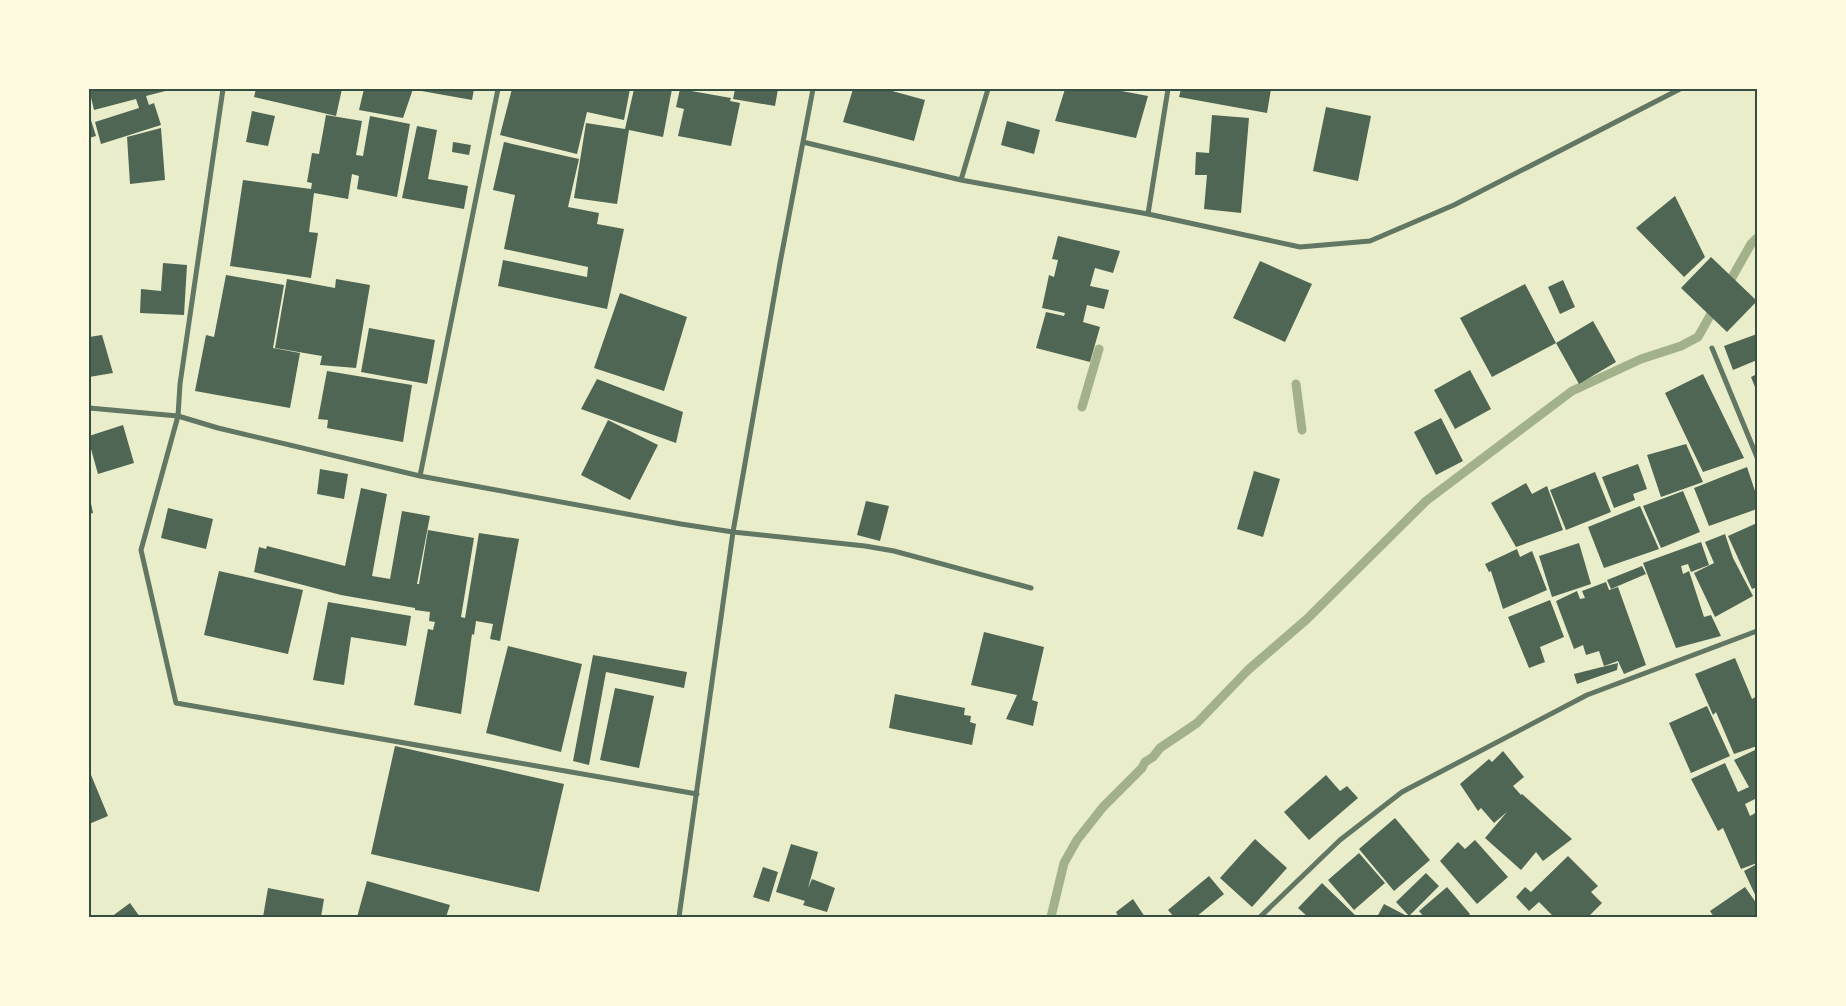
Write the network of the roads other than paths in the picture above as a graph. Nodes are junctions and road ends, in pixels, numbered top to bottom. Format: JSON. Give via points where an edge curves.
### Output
{"nodes":[{"id":1,"x":223,"y":89,"type":"edge"},
{"id":2,"x":498,"y":89,"type":"edge"},
{"id":3,"x":813,"y":89,"type":"edge"},
{"id":4,"x":988,"y":89,"type":"edge"},
{"id":5,"x":1168,"y":89,"type":"edge"},
{"id":6,"x":1680,"y":89,"type":"edge"},
{"id":7,"x":803,"y":142,"type":"junction"},
{"id":8,"x":961,"y":180,"type":"junction"},
{"id":9,"x":1148,"y":214,"type":"junction"},
{"id":10,"x":1712,"y":348,"type":"dead end"},
{"id":11,"x":89,"y":408,"type":"edge"},
{"id":12,"x":178,"y":416,"type":"junction"},
{"id":13,"x":1757,"y":457,"type":"edge"},
{"id":14,"x":420,"y":476,"type":"junction"},
{"id":15,"x":733,"y":532,"type":"junction"},
{"id":16,"x":1031,"y":588,"type":"dead end"},
{"id":17,"x":1757,"y":631,"type":"edge"},
{"id":18,"x":697,"y":794,"type":"junction"},
{"id":19,"x":679,"y":917,"type":"edge"},
{"id":20,"x":1260,"y":917,"type":"edge"}],
"edges":[{"from":1,"to":12,"type":"street"},
{"from":2,"to":14,"type":"street"},
{"from":3,"to":7,"type":"street"},
{"from":4,"to":8,"type":"street"},
{"from":5,"to":9,"type":"street"},
{"from":6,"to":9,"type":"street","via":[[1454,205],[1370,242],[1300,247]]},
{"from":7,"to":8,"type":"street"},
{"from":7,"to":15,"type":"street"},
{"from":8,"to":9,"type":"street"},
{"from":10,"to":13,"type":"street"},
{"from":11,"to":12,"type":"street"},
{"from":12,"to":14,"type":"street"},
{"from":12,"to":18,"type":"street","via":[[140,550],[176,703]]},
{"from":14,"to":15,"type":"street"},
{"from":15,"to":16,"type":"street","via":[[865,546]]},
{"from":15,"to":18,"type":"street"},
{"from":17,"to":20,"type":"street","via":[[1587,695],[1402,792],[1340,840]]},
{"from":18,"to":19,"type":"street"}]}
